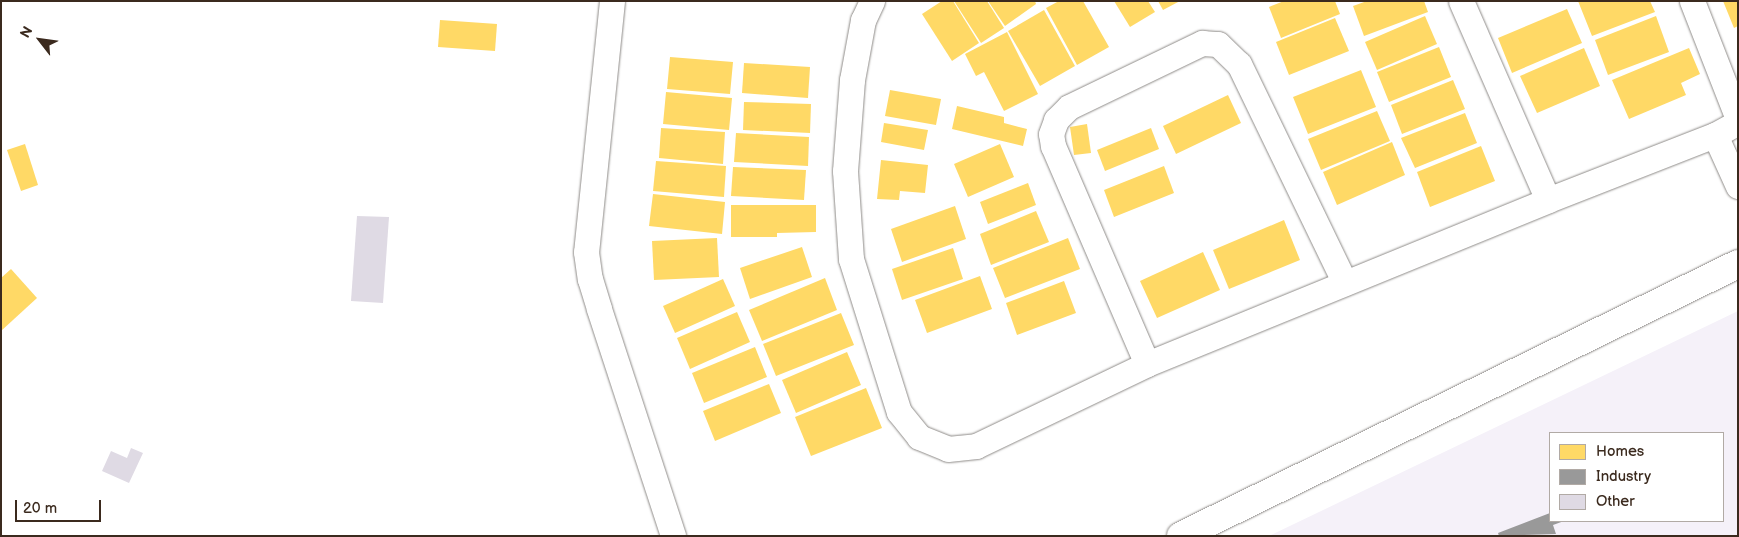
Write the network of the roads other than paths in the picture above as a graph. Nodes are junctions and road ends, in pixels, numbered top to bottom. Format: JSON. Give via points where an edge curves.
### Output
{"nodes":[{"id":1,"x":612,"y":1,"type":"edge"},
{"id":2,"x":872,"y":1,"type":"edge"},
{"id":3,"x":1461,"y":1,"type":"edge"},
{"id":4,"x":1692,"y":1,"type":"edge"},
{"id":5,"x":1738,"y":121,"type":"edge"},
{"id":6,"x":1715,"y":135,"type":"junction"},
{"id":7,"x":1738,"y":186,"type":"edge"},
{"id":8,"x":1548,"y":200,"type":"junction"},
{"id":9,"x":1738,"y":264,"type":"edge"},
{"id":10,"x":1345,"y":283,"type":"junction"},
{"id":11,"x":1147,"y":364,"type":"junction"},
{"id":12,"x":673,"y":536,"type":"edge"},
{"id":13,"x":1182,"y":536,"type":"edge"}],
"edges":[{"from":1,"to":12,"type":"street","via":[[587,261],[599,309]]},
{"from":2,"to":11,"type":"street","via":[[863,20],[852,80],[845,171],[850,259],[898,412],[919,437],[948,449],[976,446]]},
{"from":3,"to":8,"type":"street"},
{"from":4,"to":5,"type":"street"},
{"from":5,"to":6,"type":"street"},
{"from":6,"to":7,"type":"street"},
{"from":6,"to":8,"type":"street"},
{"from":8,"to":10,"type":"street"},
{"from":9,"to":13,"type":"main road"},
{"from":10,"to":11,"type":"street"},
{"from":10,"to":11,"type":"street","via":[[1239,64],[1218,44],[1202,43],[1070,107],[1056,120],[1052,134],[1054,146]]}]}
